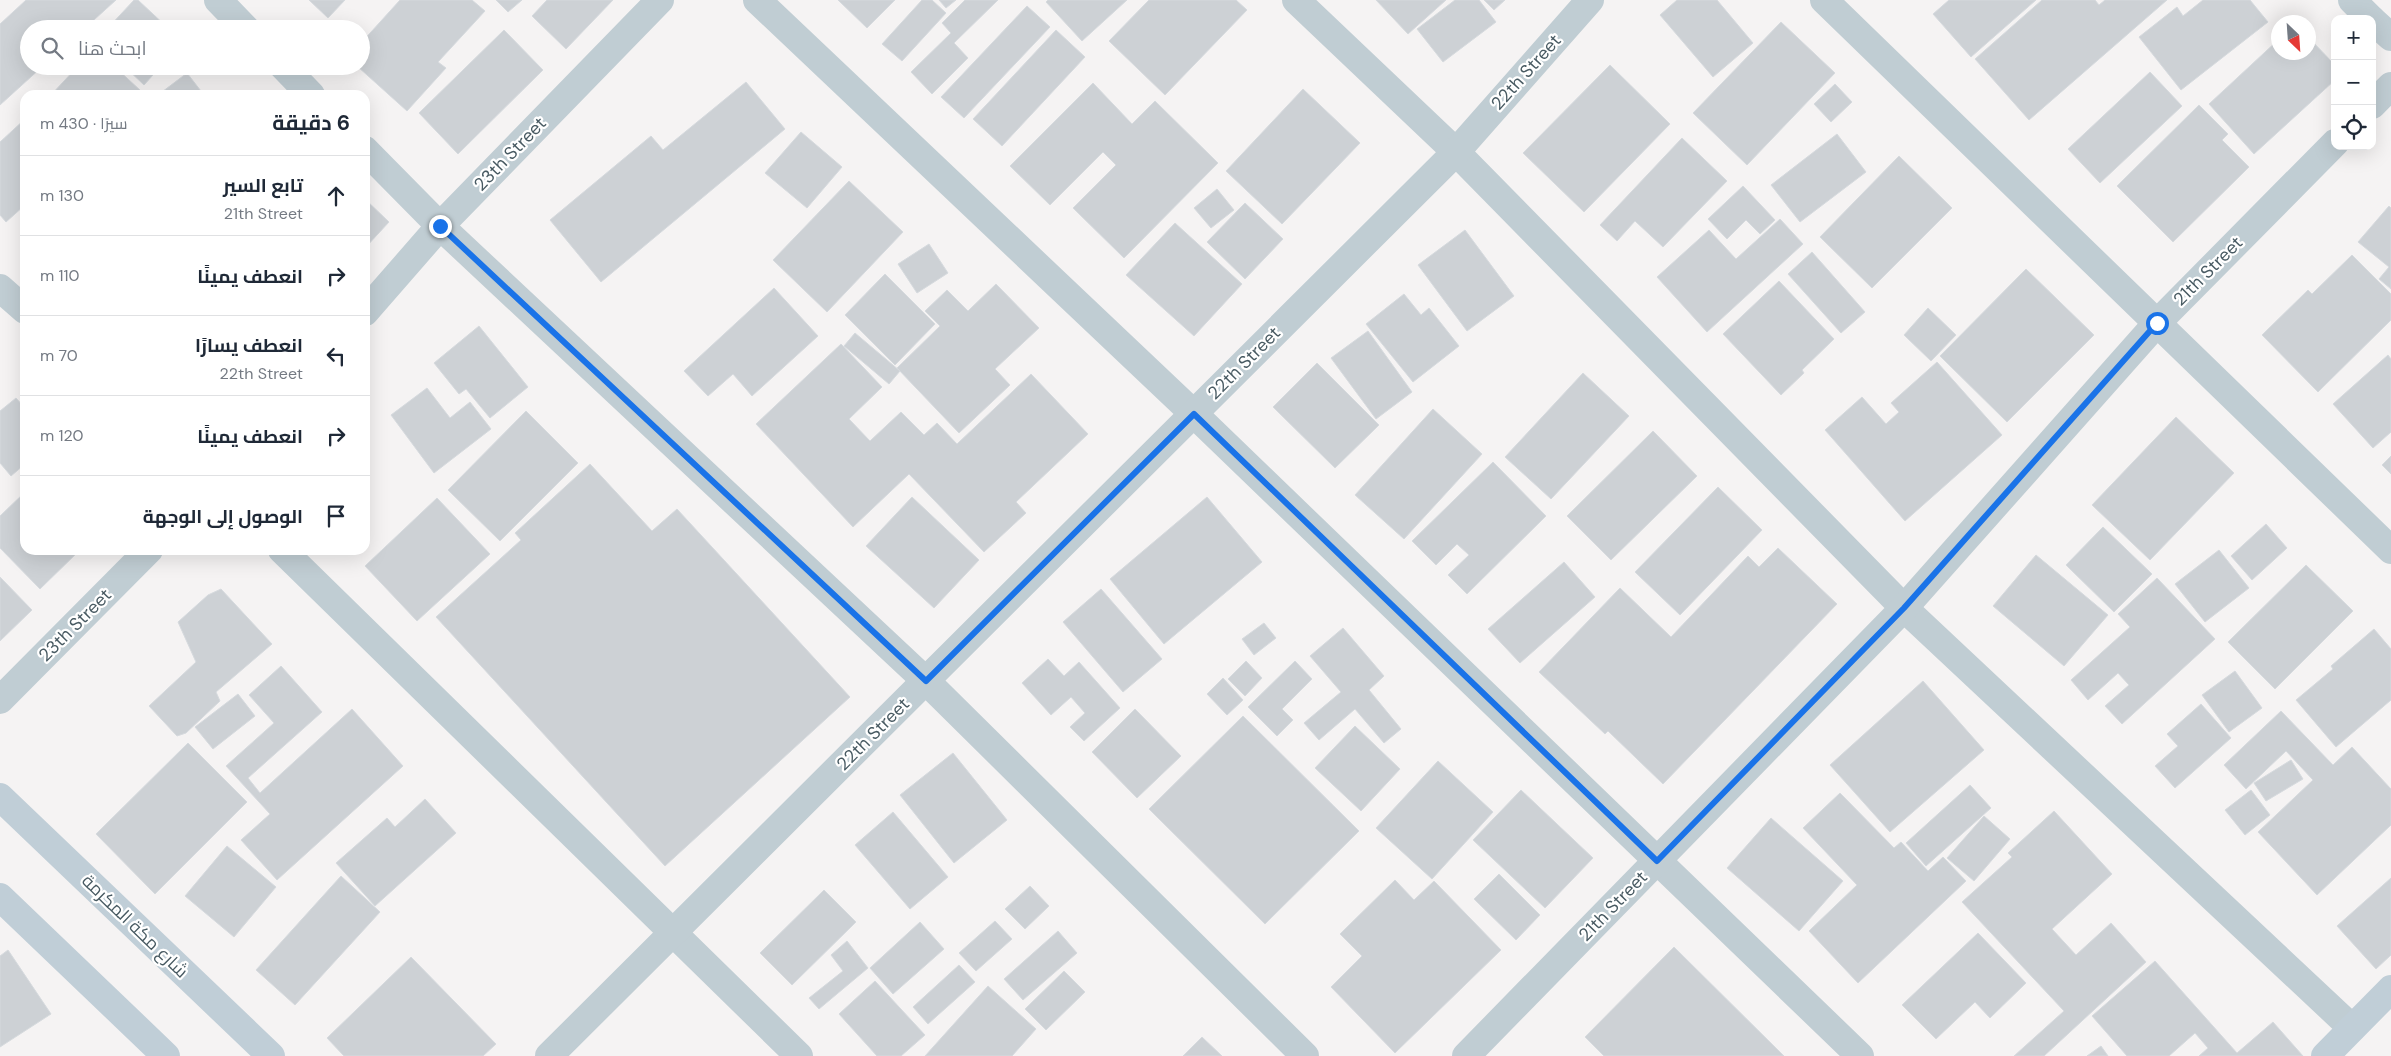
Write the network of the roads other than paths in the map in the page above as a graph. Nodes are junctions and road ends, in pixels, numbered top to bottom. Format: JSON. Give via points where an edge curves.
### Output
{"nodes":[{"id":1,"x":218,"y":0,"type":"edge"},
{"id":2,"x":660,"y":0,"type":"edge"},
{"id":3,"x":757,"y":0,"type":"edge"},
{"id":4,"x":1296,"y":0,"type":"edge"},
{"id":5,"x":1590,"y":0,"type":"edge"},
{"id":6,"x":1824,"y":0,"type":"edge"},
{"id":7,"x":2352,"y":0,"type":"edge"},
{"id":8,"x":2368,"y":15,"type":"edge"},
{"id":9,"x":237,"y":20,"type":"edge"},
{"id":10,"x":2376,"y":23,"type":"edge"},
{"id":11,"x":2391,"y":37,"type":"edge"},
{"id":12,"x":292,"y":75,"type":"edge"},
{"id":13,"x":2391,"y":86,"type":"edge"},
{"id":14,"x":306,"y":90,"type":"edge"},
{"id":15,"x":2376,"y":101,"type":"edge"},
{"id":16,"x":2331,"y":147,"type":"edge"},
{"id":17,"x":1456,"y":152,"type":"junction"},
{"id":18,"x":370,"y":155,"type":"edge"},
{"id":19,"x":440,"y":226,"type":"junction"},
{"id":20,"x":0,"y":288,"type":"edge"},
{"id":21,"x":20,"y":306,"type":"edge"},
{"id":22,"x":370,"y":306,"type":"edge"},
{"id":23,"x":2157,"y":323,"type":"junction"},
{"id":24,"x":1194,"y":414,"type":"junction"},
{"id":25,"x":2391,"y":550,"type":"edge"},
{"id":26,"x":145,"y":555,"type":"edge"},
{"id":27,"x":287,"y":555,"type":"edge"},
{"id":28,"x":1904,"y":608,"type":"junction"},
{"id":29,"x":926,"y":681,"type":"junction"},
{"id":30,"x":0,"y":700,"type":"edge"},
{"id":31,"x":0,"y":797,"type":"edge"},
{"id":32,"x":1657,"y":861,"type":"junction"},
{"id":33,"x":0,"y":897,"type":"edge"},
{"id":34,"x":674,"y":932,"type":"junction"},
{"id":35,"x":2391,"y":988,"type":"edge"},
{"id":36,"x":2352,"y":1028,"type":"junction"},
{"id":37,"x":166,"y":1056,"type":"edge"},
{"id":38,"x":271,"y":1056,"type":"edge"},
{"id":39,"x":549,"y":1056,"type":"edge"},
{"id":40,"x":799,"y":1056,"type":"edge"},
{"id":41,"x":1305,"y":1056,"type":"edge"},
{"id":42,"x":1466,"y":1056,"type":"edge"},
{"id":43,"x":1860,"y":1056,"type":"edge"},
{"id":44,"x":2325,"y":1056,"type":"edge"}],
"edges":[{"from":1,"to":9,"type":"street"},
{"from":2,"to":19,"type":"street","name":"23th Street"},
{"from":3,"to":24,"type":"street"},
{"from":4,"to":17,"type":"street"},
{"from":5,"to":17,"type":"street","name":"22th Street"},
{"from":6,"to":23,"type":"street"},
{"from":7,"to":8,"type":"street"},
{"from":10,"to":11,"type":"street"},
{"from":12,"to":14,"type":"street"},
{"from":13,"to":15,"type":"street"},
{"from":16,"to":23,"type":"street","name":"21th Street"},
{"from":17,"to":24,"type":"street","name":"22th Street"},
{"from":17,"to":28,"type":"street"},
{"from":18,"to":19,"type":"street"},
{"from":19,"to":22,"type":"street","name":"23th Street"},
{"from":19,"to":29,"type":"street"},
{"from":20,"to":21,"type":"street"},
{"from":23,"to":25,"type":"street"},
{"from":23,"to":28,"type":"street","name":"21th Street"},
{"from":24,"to":29,"type":"street","name":"22th Street"},
{"from":24,"to":32,"type":"street"},
{"from":26,"to":30,"type":"street","name":"23th Street"},
{"from":27,"to":34,"type":"street"},
{"from":28,"to":32,"type":"street","name":"21th Street"},
{"from":28,"to":36,"type":"street"},
{"from":29,"to":34,"type":"street","name":"22th Street"},
{"from":29,"to":41,"type":"street"},
{"from":31,"to":38,"type":"main road","name":"شارع مكة المكرمة"},
{"from":32,"to":42,"type":"street","name":"21th Street"},
{"from":32,"to":43,"type":"street"},
{"from":33,"to":37,"type":"main road"},
{"from":34,"to":39,"type":"street","name":"22th Street"},
{"from":34,"to":40,"type":"street"},
{"from":35,"to":36,"type":"main road"},
{"from":36,"to":44,"type":"main road"}]}
